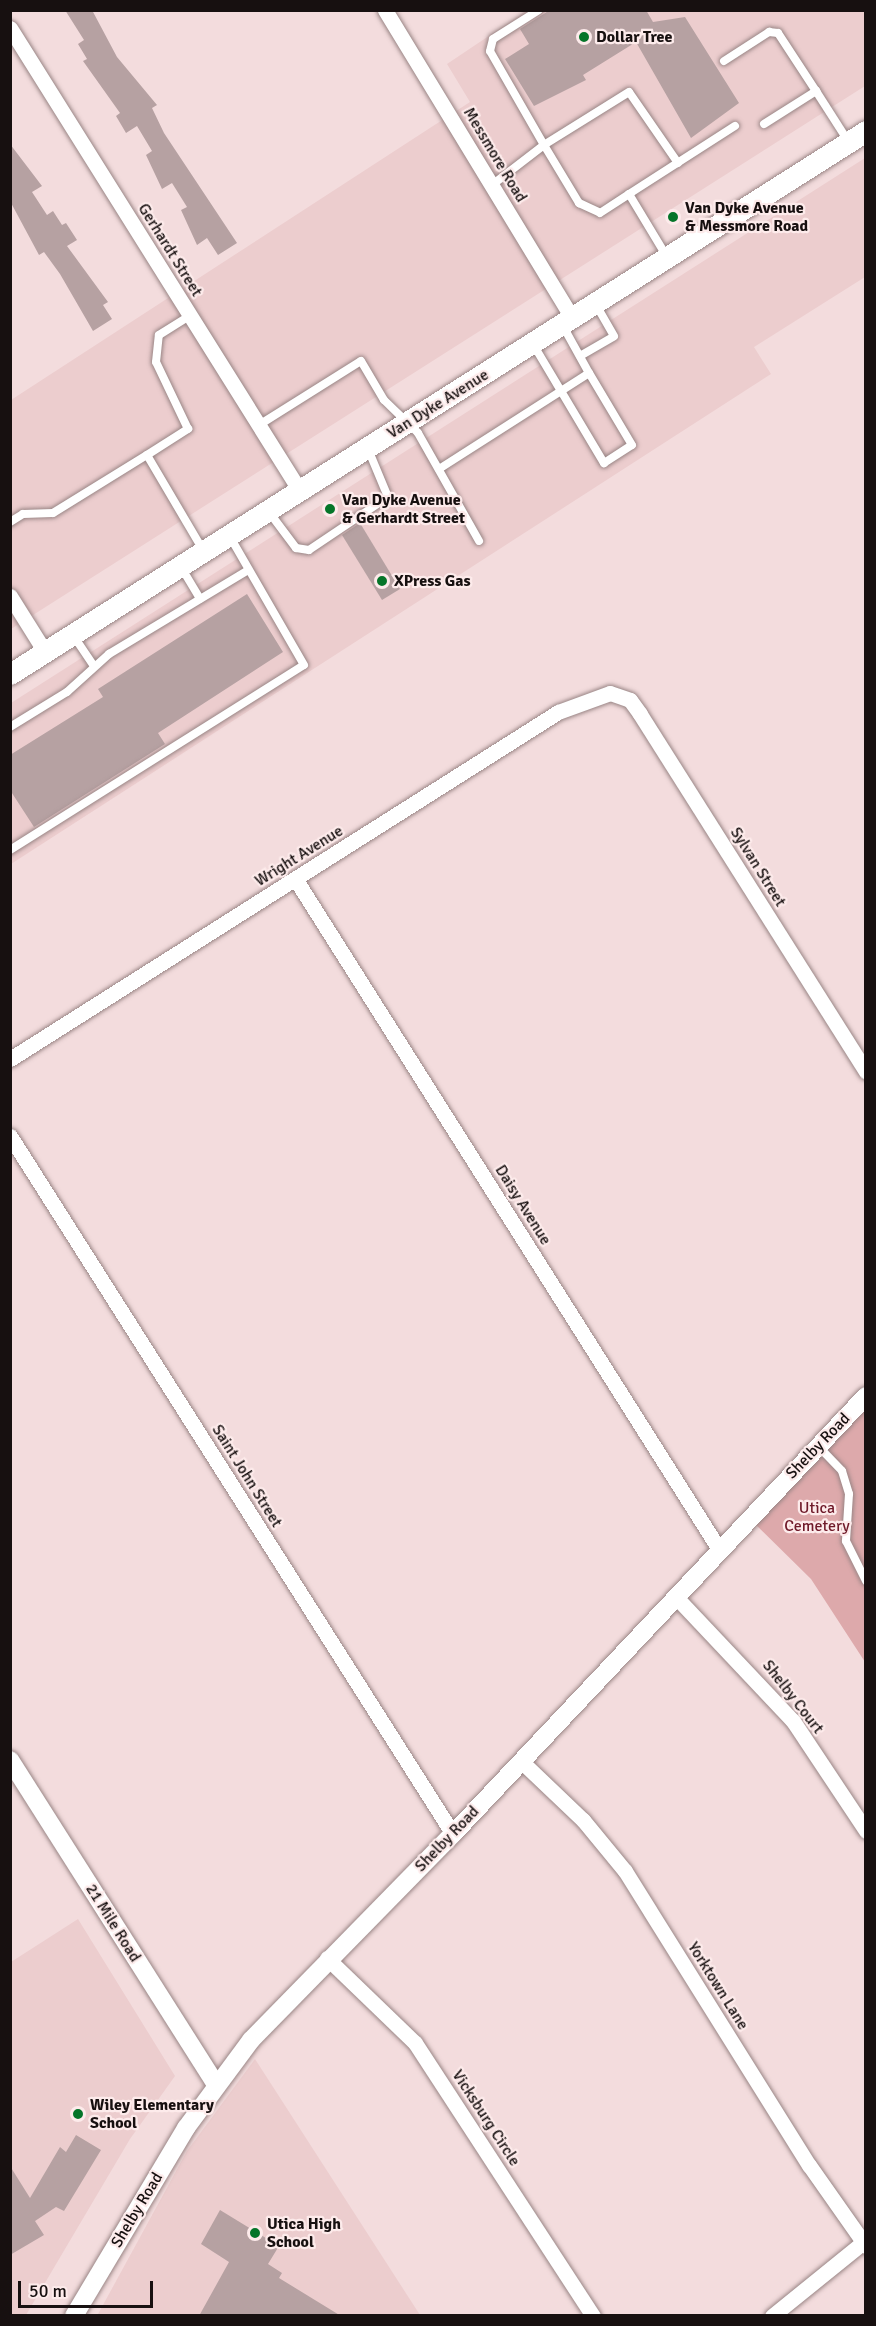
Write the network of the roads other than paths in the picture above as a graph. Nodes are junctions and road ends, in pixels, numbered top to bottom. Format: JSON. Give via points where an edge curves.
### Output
{"nodes":[{"id":1,"x":386,"y":10,"type":"edge"},
{"id":2,"x":539,"y":10,"type":"edge"},
{"id":3,"x":10,"y":28,"type":"edge"},
{"id":4,"x":724,"y":61,"type":"dead end"},
{"id":5,"x":816,"y":91,"type":"junction"},
{"id":6,"x":764,"y":124,"type":"dead end"},
{"id":7,"x":735,"y":126,"type":"dead end"},
{"id":8,"x":861,"y":135,"type":"edge"},
{"id":9,"x":544,"y":145,"type":"junction"},
{"id":10,"x":678,"y":163,"type":"junction"},
{"id":11,"x":492,"y":185,"type":"junction"},
{"id":12,"x":629,"y":194,"type":"junction"},
{"id":13,"x":668,"y":258,"type":"junction"},
{"id":14,"x":596,"y":305,"type":"junction"},
{"id":15,"x":190,"y":316,"type":"junction"},
{"id":16,"x":568,"y":322,"type":"junction"},
{"id":17,"x":533,"y":344,"type":"junction"},
{"id":18,"x":580,"y":356,"type":"junction"},
{"id":19,"x":589,"y":373,"type":"junction"},
{"id":20,"x":562,"y":389,"type":"junction"},
{"id":21,"x":408,"y":423,"type":"junction"},
{"id":22,"x":259,"y":425,"type":"junction"},
{"id":23,"x":368,"y":448,"type":"junction"},
{"id":24,"x":147,"y":455,"type":"junction"},
{"id":25,"x":439,"y":469,"type":"junction"},
{"id":26,"x":300,"y":491,"type":"junction"},
{"id":27,"x":268,"y":511,"type":"junction"},
{"id":28,"x":10,"y":522,"type":"edge"},
{"id":29,"x":229,"y":536,"type":"junction"},
{"id":30,"x":479,"y":541,"type":"dead end"},
{"id":31,"x":204,"y":552,"type":"junction"},
{"id":32,"x":180,"y":567,"type":"junction"},
{"id":33,"x":248,"y":570,"type":"junction"},
{"id":34,"x":10,"y":596,"type":"edge"},
{"id":35,"x":200,"y":599,"type":"junction"},
{"id":36,"x":72,"y":635,"type":"junction"},
{"id":37,"x":45,"y":652,"type":"junction"},
{"id":38,"x":94,"y":666,"type":"junction"},
{"id":39,"x":10,"y":674,"type":"edge"},
{"id":40,"x":610,"y":693,"type":"joint"},
{"id":41,"x":10,"y":727,"type":"edge"},
{"id":42,"x":10,"y":850,"type":"edge"},
{"id":43,"x":296,"y":880,"type":"junction"},
{"id":44,"x":10,"y":1059,"type":"edge"},
{"id":45,"x":866,"y":1071,"type":"edge"},
{"id":46,"x":10,"y":1136,"type":"edge"},
{"id":47,"x":866,"y":1395,"type":"edge"},
{"id":48,"x":818,"y":1446,"type":"junction"},
{"id":49,"x":719,"y":1549,"type":"junction"},
{"id":50,"x":866,"y":1581,"type":"edge"},
{"id":51,"x":676,"y":1597,"type":"junction"},
{"id":52,"x":10,"y":1760,"type":"edge"},
{"id":53,"x":521,"y":1761,"type":"junction"},
{"id":54,"x":866,"y":1831,"type":"edge"},
{"id":55,"x":453,"y":1834,"type":"junction"},
{"id":56,"x":327,"y":1958,"type":"junction"},
{"id":57,"x":216,"y":2085,"type":"junction"},
{"id":58,"x":865,"y":2242,"type":"edge"},
{"id":59,"x":74,"y":2316,"type":"edge"},
{"id":60,"x":593,"y":2316,"type":"edge"},
{"id":61,"x":772,"y":2316,"type":"edge"}],
"edges":[{"from":1,"to":11,"type":"street","name":"Messmore Road"},
{"from":2,"to":9,"type":"lane","via":[[493,39],[490,51]]},
{"from":3,"to":15,"type":"street","name":"Gerhardt Street"},
{"from":4,"to":5,"type":"lane","via":[[769,32],[778,33]]},
{"from":5,"to":6,"type":"lane"},
{"from":5,"to":8,"type":"lane"},
{"from":7,"to":10,"type":"lane"},
{"from":8,"to":13,"type":"main road","name":"Van Dyke Avenue"},
{"from":9,"to":10,"type":"lane","via":[[629,92]]},
{"from":9,"to":11,"type":"lane"},
{"from":9,"to":12,"type":"lane","via":[[588,210],[600,213]]},
{"from":10,"to":12,"type":"lane"},
{"from":11,"to":16,"type":"street","name":"Messmore Road"},
{"from":12,"to":13,"type":"lane"},
{"from":13,"to":14,"type":"main road","name":"Van Dyke Avenue"},
{"from":14,"to":16,"type":"main road","name":"Van Dyke Avenue"},
{"from":14,"to":18,"type":"lane","via":[[614,336]]},
{"from":15,"to":22,"type":"street","name":"Gerhardt Street"},
{"from":15,"to":24,"type":"lane","via":[[159,335],[156,362],[188,429]]},
{"from":16,"to":17,"type":"main road","name":"Van Dyke Avenue"},
{"from":16,"to":18,"type":"lane"},
{"from":17,"to":20,"type":"lane"},
{"from":17,"to":21,"type":"main road","name":"Van Dyke Avenue"},
{"from":18,"to":19,"type":"lane"},
{"from":19,"to":20,"type":"lane"},
{"from":19,"to":20,"type":"lane","via":[[632,446],[604,463]]},
{"from":20,"to":25,"type":"lane"},
{"from":21,"to":22,"type":"lane","via":[[384,400],[361,361]]},
{"from":21,"to":23,"type":"main road","name":"Van Dyke Avenue"},
{"from":21,"to":25,"type":"lane"},
{"from":22,"to":26,"type":"street","name":"Gerhardt Street"},
{"from":23,"to":26,"type":"main road","name":"Van Dyke Avenue"},
{"from":23,"to":27,"type":"lane","via":[[388,497],[309,550],[296,548]]},
{"from":24,"to":28,"type":"lane","via":[[53,513],[23,514]]},
{"from":24,"to":31,"type":"lane"},
{"from":25,"to":30,"type":"lane","via":[[454,503]]},
{"from":26,"to":27,"type":"main road","name":"Van Dyke Avenue"},
{"from":27,"to":29,"type":"main road","name":"Van Dyke Avenue"},
{"from":29,"to":31,"type":"main road","name":"Van Dyke Avenue"},
{"from":29,"to":33,"type":"lane"},
{"from":31,"to":32,"type":"main road","name":"Van Dyke Avenue"},
{"from":32,"to":35,"type":"lane"},
{"from":32,"to":36,"type":"main road","name":"Van Dyke Avenue"},
{"from":33,"to":35,"type":"lane"},
{"from":33,"to":42,"type":"lane","via":[[304,665]]},
{"from":34,"to":37,"type":"street"},
{"from":35,"to":38,"type":"lane"},
{"from":36,"to":37,"type":"main road","name":"Van Dyke Avenue"},
{"from":36,"to":38,"type":"lane"},
{"from":37,"to":39,"type":"main road","name":"Van Dyke Avenue"},
{"from":38,"to":41,"type":"lane","via":[[67,692]]},
{"from":40,"to":43,"type":"street","name":"Wright Avenue","via":[[558,712]]},
{"from":40,"to":45,"type":"street","name":"Sylvan Street","via":[[630,700],[640,714]]},
{"from":43,"to":44,"type":"street","name":"Wright Avenue"},
{"from":43,"to":49,"type":"street","name":"Daisy Avenue"},
{"from":46,"to":55,"type":"street","name":"Saint John Street"},
{"from":47,"to":48,"type":"street","name":"Shelby Road"},
{"from":48,"to":49,"type":"street","name":"Shelby Road"},
{"from":48,"to":50,"type":"lane","via":[[842,1471],[849,1494],[846,1541]]},
{"from":49,"to":51,"type":"street","name":"Shelby Road"},
{"from":51,"to":53,"type":"street","name":"Shelby Road"},
{"from":51,"to":54,"type":"street","name":"Shelby Court","via":[[751,1671],[794,1722]]},
{"from":52,"to":57,"type":"street","name":"21 Mile Road"},
{"from":53,"to":55,"type":"street","name":"Shelby Road"},
{"from":53,"to":58,"type":"street","name":"Yorktown Lane","via":[[583,1820],[624,1871],[809,2165]]},
{"from":55,"to":56,"type":"street","name":"Shelby Road"},
{"from":56,"to":57,"type":"street","name":"Shelby Road"},
{"from":56,"to":60,"type":"street","name":"Vicksburg Circle","via":[[415,2043]]},
{"from":57,"to":59,"type":"street","name":"Shelby Road"},
{"from":58,"to":61,"type":"street"}]}
